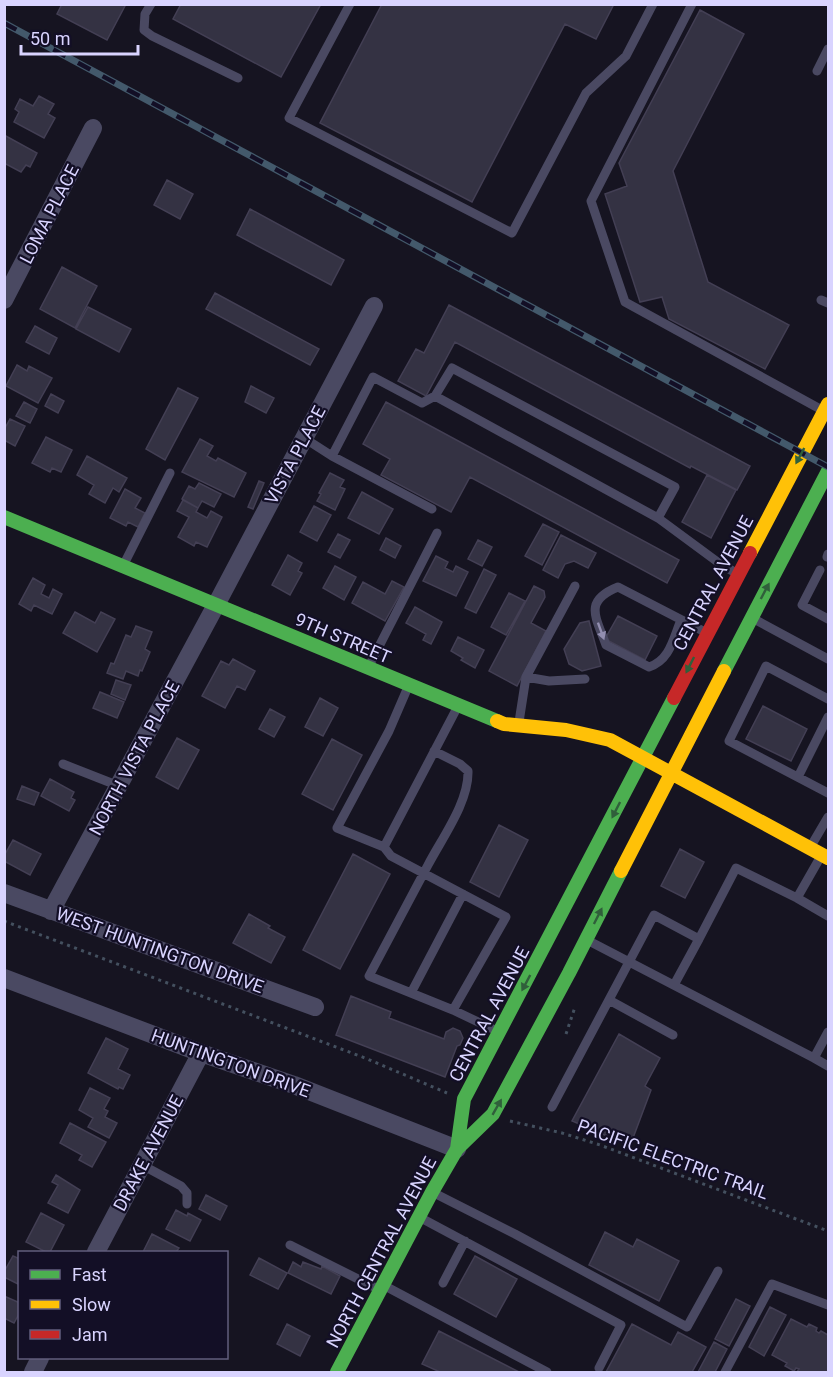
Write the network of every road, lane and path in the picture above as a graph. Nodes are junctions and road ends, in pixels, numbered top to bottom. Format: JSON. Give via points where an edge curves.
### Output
{"nodes":[{"id":1,"x":151,"y":4,"type":"edge"},
{"id":2,"x":350,"y":4,"type":"edge"},
{"id":3,"x":653,"y":4,"type":"edge"},
{"id":4,"x":692,"y":4,"type":"edge"},
{"id":5,"x":828,"y":49,"type":"edge"},
{"id":6,"x":817,"y":71,"type":"dead end"},
{"id":7,"x":238,"y":78,"type":"dead end"},
{"id":8,"x":93,"y":128,"type":"dead end"},
{"id":9,"x":4,"y":300,"type":"edge"},
{"id":10,"x":374,"y":306,"type":"dead end"},
{"id":11,"x":435,"y":396,"type":"junction"},
{"id":12,"x":827,"y":408,"type":"edge"},
{"id":13,"x":304,"y":438,"type":"junction"},
{"id":14,"x":332,"y":456,"type":"junction"},
{"id":15,"x":828,"y":471,"type":"edge"},
{"id":16,"x":170,"y":473,"type":"dead end"},
{"id":17,"x":432,"y":509,"type":"dead end"},
{"id":18,"x":4,"y":517,"type":"edge"},
{"id":19,"x":658,"y":518,"type":"junction"},
{"id":20,"x":437,"y":533,"type":"dead end"},
{"id":21,"x":123,"y":566,"type":"junction"},
{"id":22,"x":820,"y":570,"type":"dead end"},
{"id":23,"x":738,"y":574,"type":"junction"},
{"id":24,"x":575,"y":586,"type":"dead end"},
{"id":25,"x":216,"y":605,"type":"junction"},
{"id":26,"x":752,"y":618,"type":"junction"},
{"id":27,"x":828,"y":619,"type":"edge"},
{"id":28,"x":681,"y":620,"type":"junction"},
{"id":29,"x":707,"y":634,"type":"junction"},
{"id":30,"x":828,"y":658,"type":"edge"},
{"id":31,"x":368,"y":668,"type":"junction"},
{"id":32,"x":526,"y":677,"type":"junction"},
{"id":33,"x":585,"y":678,"type":"dead end"},
{"id":34,"x":409,"y":685,"type":"junction"},
{"id":35,"x":828,"y":699,"type":"edge"},
{"id":36,"x":458,"y":706,"type":"junction"},
{"id":37,"x":828,"y":717,"type":"edge"},
{"id":38,"x":518,"y":725,"type":"junction"},
{"id":39,"x":434,"y":751,"type":"junction"},
{"id":40,"x":643,"y":758,"type":"junction"},
{"id":41,"x":63,"y":764,"type":"dead end"},
{"id":42,"x":671,"y":774,"type":"junction"},
{"id":43,"x":798,"y":777,"type":"junction"},
{"id":44,"x":119,"y":786,"type":"junction"},
{"id":45,"x":828,"y":793,"type":"edge"},
{"id":46,"x":828,"y":817,"type":"edge"},
{"id":47,"x":384,"y":847,"type":"junction"},
{"id":48,"x":820,"y":853,"type":"edge"},
{"id":49,"x":424,"y":873,"type":"junction"},
{"id":50,"x":4,"y":893,"type":"edge"},
{"id":51,"x":463,"y":894,"type":"junction"},
{"id":52,"x":797,"y":898,"type":"junction"},
{"id":53,"x":51,"y":911,"type":"junction"},
{"id":54,"x":828,"y":916,"type":"edge"},
{"id":55,"x":4,"y":921,"type":"edge"},
{"id":56,"x":586,"y":939,"type":"junction"},
{"id":57,"x":699,"y":939,"type":"junction"},
{"id":58,"x":630,"y":962,"type":"junction"},
{"id":59,"x":4,"y":978,"type":"edge"},
{"id":60,"x":674,"y":986,"type":"junction"},
{"id":61,"x":411,"y":993,"type":"junction"},
{"id":62,"x":609,"y":1000,"type":"junction"},
{"id":63,"x":315,"y":1007,"type":"dead end"},
{"id":64,"x":453,"y":1010,"type":"junction"},
{"id":65,"x":500,"y":1032,"type":"junction"},
{"id":66,"x":828,"y":1032,"type":"edge"},
{"id":67,"x":673,"y":1035,"type":"dead end"},
{"id":68,"x":201,"y":1053,"type":"junction"},
{"id":69,"x":814,"y":1058,"type":"junction"},
{"id":70,"x":828,"y":1066,"type":"edge"},
{"id":71,"x":452,"y":1095,"type":"dead end"},
{"id":72,"x":552,"y":1107,"type":"dead end"},
{"id":73,"x":507,"y":1120,"type":"dead end"},
{"id":74,"x":457,"y":1149,"type":"junction"},
{"id":75,"x":142,"y":1165,"type":"junction"},
{"id":76,"x":432,"y":1192,"type":"junction"},
{"id":77,"x":187,"y":1204,"type":"dead end"},
{"id":78,"x":419,"y":1217,"type":"junction"},
{"id":79,"x":828,"y":1231,"type":"edge"},
{"id":80,"x":465,"y":1241,"type":"junction"},
{"id":81,"x":290,"y":1245,"type":"dead end"},
{"id":82,"x":97,"y":1251,"type":"edge"},
{"id":83,"x":718,"y":1271,"type":"dead end"},
{"id":84,"x":443,"y":1282,"type":"dead end"},
{"id":85,"x":382,"y":1288,"type":"junction"},
{"id":86,"x":828,"y":1305,"type":"edge"},
{"id":87,"x":599,"y":1368,"type":"dead end"},
{"id":88,"x":337,"y":1372,"type":"edge"},
{"id":89,"x":547,"y":1372,"type":"edge"},
{"id":90,"x":726,"y":1372,"type":"edge"}],
"edges":[{"from":1,"to":7,"type":"lane","via":[[145,14],[144,30]]},
{"from":2,"to":3,"type":"lane","via":[[289,118],[512,233],[586,93],[626,56]]},
{"from":4,"to":12,"type":"lane","via":[[591,201],[625,302]]},
{"from":5,"to":6,"type":"lane"},
{"from":8,"to":9,"type":"street","name":"LOMA PLACE"},
{"from":10,"to":13,"type":"street","name":"VISTA PLACE"},
{"from":11,"to":14,"type":"lane","via":[[422,403],[372,377]]},
{"from":11,"to":19,"type":"lane"},
{"from":11,"to":19,"type":"lane","via":[[452,368],[675,487]]},
{"from":12,"to":23,"type":"main road","name":"CENTRAL AVENUE","one_way":true},
{"from":13,"to":14,"type":"lane"},
{"from":13,"to":25,"type":"street","name":"VISTA PLACE"},
{"from":14,"to":17,"type":"lane"},
{"from":26,"to":15,"type":"main road","one_way":true},
{"from":16,"to":21,"type":"lane"},
{"from":18,"to":21,"type":"main road","name":"9TH STREET"},
{"from":19,"to":23,"type":"lane"},
{"from":20,"to":31,"type":"lane"},
{"from":21,"to":25,"type":"main road","name":"9TH STREET"},
{"from":22,"to":27,"type":"lane","via":[[802,605]]},
{"from":23,"to":29,"type":"main road","name":"CENTRAL AVENUE"},
{"from":24,"to":32,"type":"lane"},
{"from":25,"to":31,"type":"main road","name":"9TH STREET"},
{"from":25,"to":44,"type":"street","name":"NORTH VISTA PLACE"},
{"from":26,"to":30,"type":"lane"},
{"from":26,"to":42,"type":"main road"},
{"from":28,"to":28,"type":"lane","one_way":true,"via":[[618,587],[605,592],[594,611],[606,645],[649,667],[660,664]]},
{"from":28,"to":29,"type":"lane"},
{"from":29,"to":40,"type":"main road","name":"CENTRAL AVENUE","one_way":true},
{"from":31,"to":34,"type":"main road","name":"9TH STREET"},
{"from":32,"to":33,"type":"lane","via":[[549,681]]},
{"from":32,"to":38,"type":"lane"},
{"from":34,"to":36,"type":"main road","name":"9TH STREET"},
{"from":34,"to":47,"type":"lane","via":[[337,828]]},
{"from":35,"to":43,"type":"lane","via":[[766,666],[729,741]]},
{"from":36,"to":38,"type":"main road","name":"9TH STREET","via":[[504,724]]},
{"from":36,"to":39,"type":"lane"},
{"from":37,"to":43,"type":"lane"},
{"from":38,"to":40,"type":"main road","name":"9TH STREET","via":[[597,734]]},
{"from":39,"to":47,"type":"lane"},
{"from":39,"to":49,"type":"lane","via":[[468,771],[468,784]]},
{"from":40,"to":42,"type":"main road","name":"9TH STREET"},
{"from":40,"to":65,"type":"main road","name":"CENTRAL AVENUE","one_way":true},
{"from":41,"to":44,"type":"lane"},
{"from":42,"to":48,"type":"main road","name":"9TH STREET"},
{"from":56,"to":42,"type":"main road","one_way":true},
{"from":43,"to":45,"type":"lane"},
{"from":44,"to":53,"type":"street","name":"NORTH VISTA PLACE"},
{"from":46,"to":48,"type":"lane"},
{"from":47,"to":49,"type":"lane","via":[[391,856]]},
{"from":48,"to":52,"type":"lane"},
{"from":49,"to":51,"type":"lane"},
{"from":49,"to":61,"type":"lane","via":[[369,976]]},
{"from":50,"to":53,"type":"street","name":"WEST HUNTINGTON DRIVE"},
{"from":51,"to":61,"type":"lane"},
{"from":51,"to":64,"type":"lane","via":[[506,917]]},
{"from":52,"to":54,"type":"lane"},
{"from":52,"to":57,"type":"lane","via":[[736,868]]},
{"from":53,"to":63,"type":"street","name":"WEST HUNTINGTON DRIVE"},
{"from":55,"to":71,"type":"path"},
{"from":56,"to":58,"type":"lane"},
{"from":74,"to":56,"type":"main road","one_way":true,"via":[[493,1114]]},
{"from":57,"to":58,"type":"lane","via":[[654,915]]},
{"from":57,"to":60,"type":"lane"},
{"from":58,"to":60,"type":"lane"},
{"from":58,"to":62,"type":"lane"},
{"from":59,"to":68,"type":"street","name":"HUNTINGTON DRIVE"},
{"from":60,"to":69,"type":"lane"},
{"from":61,"to":64,"type":"lane"},
{"from":62,"to":67,"type":"lane"},
{"from":62,"to":72,"type":"lane"},
{"from":64,"to":65,"type":"lane"},
{"from":65,"to":74,"type":"main road","name":"CENTRAL AVENUE","via":[[464,1099]]},
{"from":66,"to":69,"type":"lane"},
{"from":68,"to":74,"type":"street","name":"HUNTINGTON DRIVE"},
{"from":68,"to":75,"type":"street","name":"DRAKE AVENUE"},
{"from":69,"to":70,"type":"lane"},
{"from":73,"to":79,"type":"path","name":"PACIFIC ELECTRIC TRAIL","via":[[600,1144]]},
{"from":74,"to":76,"type":"main road","name":"NORTH CENTRAL AVENUE"},
{"from":75,"to":77,"type":"lane","via":[[181,1186],[187,1193]]},
{"from":75,"to":82,"type":"street","name":"DRAKE AVENUE"},
{"from":76,"to":78,"type":"main road","name":"NORTH CENTRAL AVENUE"},
{"from":76,"to":83,"type":"lane","via":[[687,1327]]},
{"from":78,"to":80,"type":"lane"},
{"from":78,"to":85,"type":"main road","name":"NORTH CENTRAL AVENUE"},
{"from":80,"to":84,"type":"lane"},
{"from":80,"to":87,"type":"lane","via":[[621,1325]]},
{"from":81,"to":85,"type":"lane"},
{"from":85,"to":88,"type":"main road","name":"NORTH CENTRAL AVENUE"},
{"from":85,"to":89,"type":"lane"},
{"from":86,"to":90,"type":"lane","via":[[772,1284]]}]}
